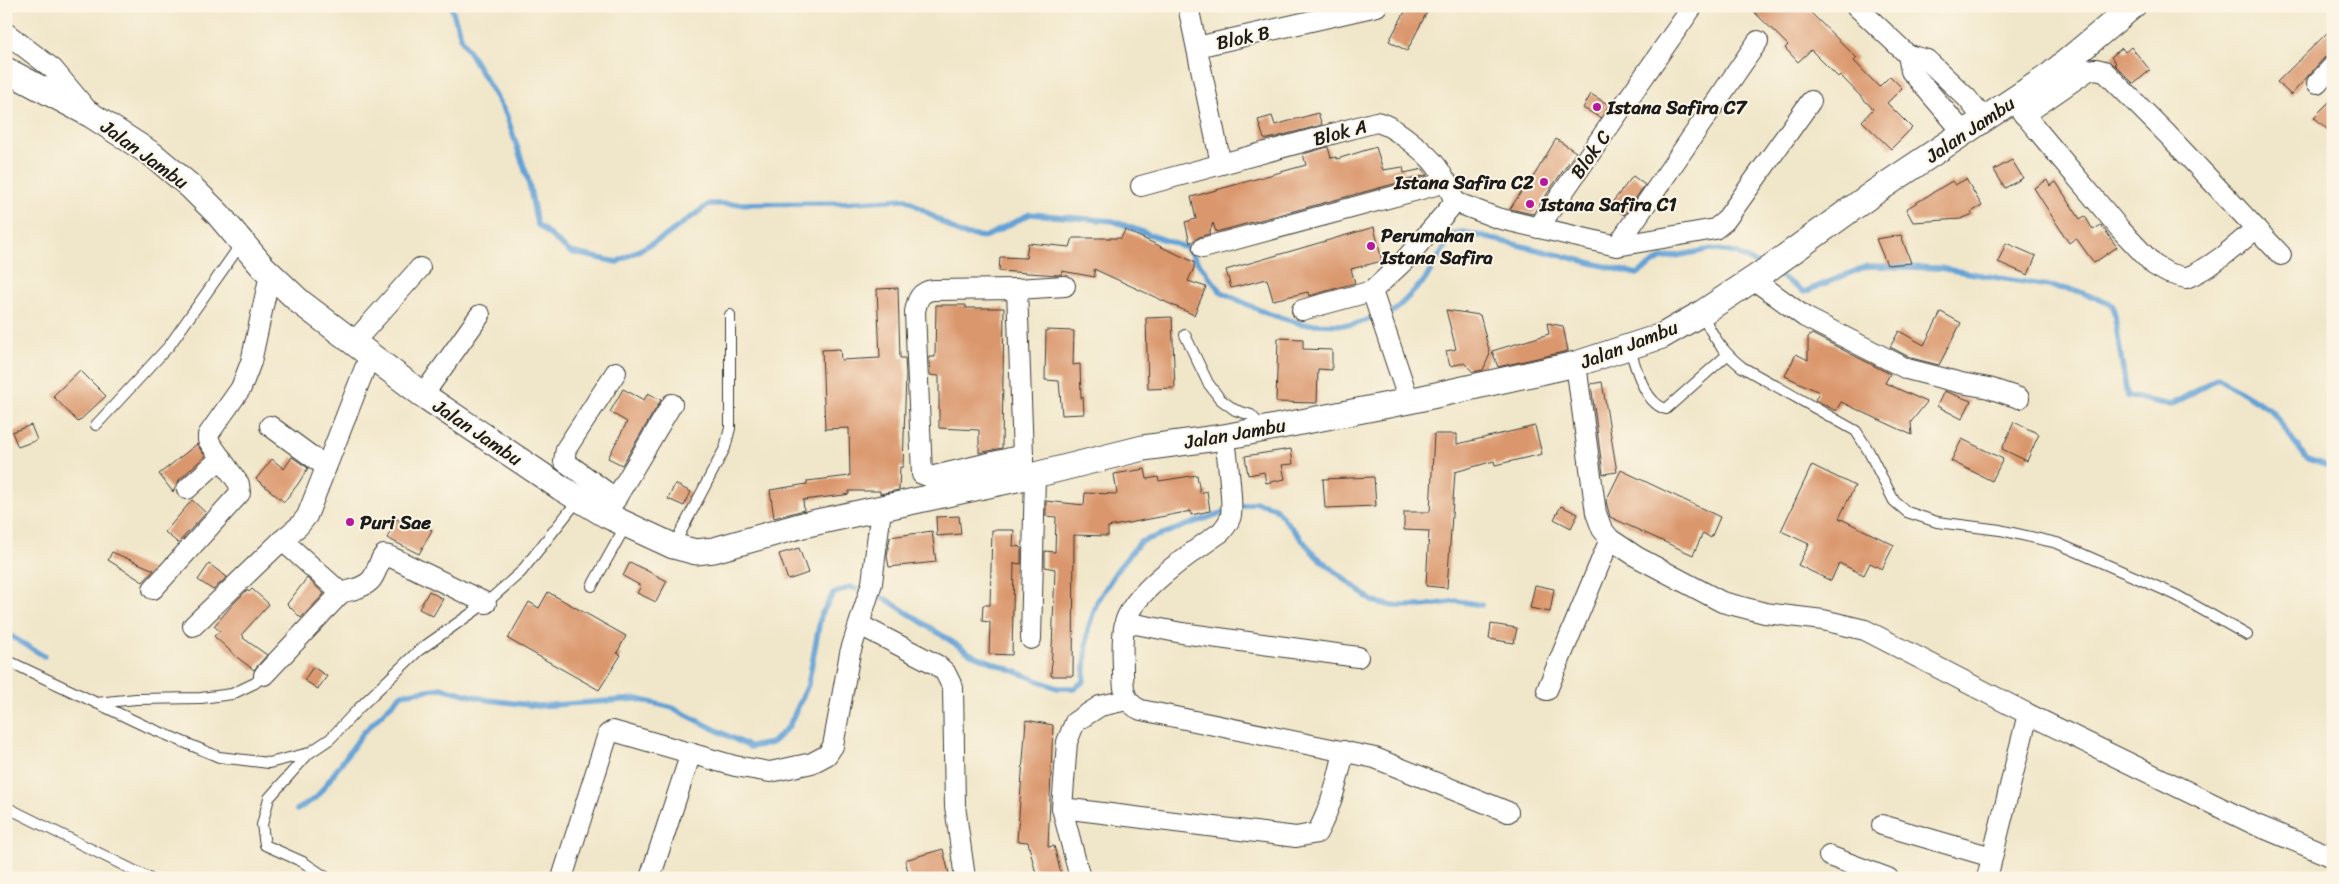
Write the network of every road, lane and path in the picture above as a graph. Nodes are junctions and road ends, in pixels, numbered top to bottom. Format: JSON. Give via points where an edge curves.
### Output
{"nodes":[{"id":1,"x":1188,"y":6,"type":"edge"},
{"id":2,"x":1692,"y":6,"type":"edge"},
{"id":3,"x":1856,"y":6,"type":"edge"},
{"id":4,"x":2133,"y":6,"type":"edge"},
{"id":5,"x":1378,"y":7,"type":"edge"},
{"id":6,"x":6,"y":33,"type":"edge"},
{"id":7,"x":1758,"y":41,"type":"dead end"},
{"id":8,"x":1197,"y":47,"type":"junction"},
{"id":9,"x":1908,"y":55,"type":"junction"},
{"id":10,"x":2333,"y":66,"type":"edge"},
{"id":11,"x":6,"y":70,"type":"edge"},
{"id":12,"x":2317,"y":83,"type":"dead end"},
{"id":13,"x":1811,"y":101,"type":"dead end"},
{"id":14,"x":2018,"y":108,"type":"junction"},
{"id":15,"x":91,"y":115,"type":"junction"},
{"id":16,"x":1983,"y":118,"type":"junction"},
{"id":17,"x":1963,"y":132,"type":"junction"},
{"id":18,"x":1221,"y":164,"type":"junction"},
{"id":19,"x":1447,"y":182,"type":"junction"},
{"id":20,"x":1141,"y":186,"type":"dead end"},
{"id":21,"x":1455,"y":202,"type":"junction"},
{"id":22,"x":1538,"y":228,"type":"junction"},
{"id":23,"x":2255,"y":229,"type":"junction"},
{"id":24,"x":242,"y":243,"type":"junction"},
{"id":25,"x":1617,"y":246,"type":"junction"},
{"id":26,"x":1203,"y":248,"type":"dead end"},
{"id":27,"x":2280,"y":255,"type":"dead end"},
{"id":28,"x":420,"y":268,"type":"dead end"},
{"id":29,"x":1763,"y":273,"type":"junction"},
{"id":30,"x":270,"y":274,"type":"junction"},
{"id":31,"x":1065,"y":286,"type":"dead end"},
{"id":32,"x":1017,"y":289,"type":"junction"},
{"id":33,"x":1374,"y":298,"type":"junction"},
{"id":34,"x":1302,"y":310,"type":"dead end"},
{"id":35,"x":1702,"y":314,"type":"junction"},
{"id":36,"x":480,"y":315,"type":"dead end"},
{"id":37,"x":730,"y":316,"type":"dead end"},
{"id":38,"x":1185,"y":335,"type":"dead end"},
{"id":39,"x":1630,"y":347,"type":"junction"},
{"id":40,"x":362,"y":349,"type":"junction"},
{"id":41,"x":1727,"y":355,"type":"junction"},
{"id":42,"x":1576,"y":364,"type":"junction"},
{"id":43,"x":616,"y":372,"type":"dead end"},
{"id":44,"x":423,"y":395,"type":"junction"},
{"id":45,"x":2019,"y":398,"type":"dead end"},
{"id":46,"x":1409,"y":401,"type":"junction"},
{"id":47,"x":672,"y":404,"type":"dead end"},
{"id":48,"x":96,"y":425,"type":"dead end"},
{"id":49,"x":270,"y":426,"type":"dead end"},
{"id":50,"x":1264,"y":429,"type":"junction"},
{"id":51,"x":1224,"y":437,"type":"junction"},
{"id":52,"x":222,"y":458,"type":"junction"},
{"id":53,"x":326,"y":467,"type":"junction"},
{"id":54,"x":1027,"y":469,"type":"junction"},
{"id":55,"x":187,"y":489,"type":"dead end"},
{"id":56,"x":579,"y":499,"type":"junction"},
{"id":57,"x":881,"y":509,"type":"junction"},
{"id":58,"x":616,"y":513,"type":"junction"},
{"id":59,"x":1610,"y":539,"type":"junction"},
{"id":60,"x":282,"y":540,"type":"junction"},
{"id":61,"x":673,"y":546,"type":"junction"},
{"id":62,"x":592,"y":586,"type":"dead end"},
{"id":63,"x":153,"y":588,"type":"dead end"},
{"id":64,"x":341,"y":593,"type":"junction"},
{"id":65,"x":486,"y":603,"type":"junction"},
{"id":66,"x":863,"y":616,"type":"junction"},
{"id":67,"x":1125,"y":622,"type":"junction"},
{"id":68,"x":193,"y":626,"type":"dead end"},
{"id":69,"x":2247,"y":635,"type":"dead end"},
{"id":70,"x":1032,"y":639,"type":"dead end"},
{"id":71,"x":1358,"y":657,"type":"dead end"},
{"id":72,"x":6,"y":660,"type":"edge"},
{"id":73,"x":264,"y":675,"type":"joint"},
{"id":74,"x":1547,"y":690,"type":"dead end"},
{"id":75,"x":1127,"y":700,"type":"junction"},
{"id":76,"x":96,"y":703,"type":"junction"},
{"id":77,"x":2028,"y":714,"type":"junction"},
{"id":78,"x":1344,"y":751,"type":"junction"},
{"id":79,"x":309,"y":753,"type":"junction"},
{"id":80,"x":692,"y":753,"type":"junction"},
{"id":81,"x":6,"y":808,"type":"edge"},
{"id":82,"x":1062,"y":808,"type":"junction"},
{"id":83,"x":1508,"y":812,"type":"dead end"},
{"id":84,"x":1882,"y":825,"type":"dead end"},
{"id":85,"x":1829,"y":856,"type":"dead end"},
{"id":86,"x":1992,"y":857,"type":"junction"},
{"id":87,"x":2333,"y":857,"type":"edge"},
{"id":88,"x":149,"y":878,"type":"edge"},
{"id":89,"x":326,"y":878,"type":"edge"},
{"id":90,"x":562,"y":878,"type":"edge"},
{"id":91,"x":650,"y":878,"type":"edge"},
{"id":92,"x":965,"y":878,"type":"edge"},
{"id":93,"x":1080,"y":878,"type":"edge"},
{"id":94,"x":1888,"y":878,"type":"edge"},
{"id":95,"x":1987,"y":878,"type":"edge"}],
"edges":[{"from":1,"to":8,"type":"street","name":"Blok B"},
{"from":2,"to":22,"type":"street","name":"Blok C"},
{"from":3,"to":9,"type":"street"},
{"from":4,"to":14,"type":"street","name":"Jalan Jambu","via":[[2049,76]]},
{"from":5,"to":8,"type":"street","name":"Blok B"},
{"from":6,"to":15,"type":"street","via":[[53,69]]},
{"from":7,"to":25,"type":"street"},
{"from":8,"to":18,"type":"street","name":"Blok B"},
{"from":9,"to":16,"type":"street","via":[[1927,60],[1968,98]]},
{"from":9,"to":17,"type":"street","via":[[1912,71]]},
{"from":10,"to":12,"type":"street"},
{"from":11,"to":15,"type":"street","name":"Jalan Jambu"},
{"from":13,"to":25,"type":"street","via":[[1715,229]]},
{"from":14,"to":16,"type":"street","name":"Jalan Jambu"},
{"from":14,"to":23,"type":"street","via":[[2089,70],[2104,72],[2168,134]]},
{"from":14,"to":23,"type":"street","via":[[2120,229],[2154,265],[2168,273],[2186,278],[2201,271]]},
{"from":15,"to":24,"type":"street","name":"Jalan Jambu","via":[[153,155],[218,214]]},
{"from":16,"to":17,"type":"street","name":"Jalan Jambu"},
{"from":17,"to":29,"type":"street","name":"Jalan Jambu"},
{"from":18,"to":19,"type":"street","name":"Blok A","via":[[1376,122],[1397,130],[1436,165]]},
{"from":18,"to":20,"type":"street","name":"Blok A"},
{"from":19,"to":21,"type":"street","name":"Blok A"},
{"from":19,"to":26,"type":"street"},
{"from":21,"to":22,"type":"street","via":[[1497,218]]},
{"from":21,"to":33,"type":"street"},
{"from":22,"to":25,"type":"street"},
{"from":23,"to":27,"type":"street"},
{"from":24,"to":30,"type":"street","name":"Jalan Jambu"},
{"from":24,"to":48,"type":"lane","via":[[169,346]]},
{"from":28,"to":40,"type":"street"},
{"from":29,"to":35,"type":"street","name":"Jalan Jambu"},
{"from":29,"to":45,"type":"street","via":[[1805,317],[1908,369]]},
{"from":30,"to":40,"type":"street","name":"Jalan Jambu","via":[[300,302]]},
{"from":30,"to":52,"type":"street","via":[[251,362],[242,388],[208,435],[208,440]]},
{"from":31,"to":32,"type":"street"},
{"from":32,"to":54,"type":"street"},
{"from":32,"to":54,"type":"street","via":[[928,291],[919,297],[916,312],[921,467],[922,474],[930,477]]},
{"from":33,"to":34,"type":"street"},
{"from":33,"to":46,"type":"street"},
{"from":35,"to":39,"type":"street","name":"Jalan Jambu","via":[[1662,336]]},
{"from":35,"to":41,"type":"lane","via":[[1710,333]]},
{"from":36,"to":44,"type":"street"},
{"from":37,"to":61,"type":"lane","via":[[730,428],[725,448]]},
{"from":38,"to":50,"type":"lane","via":[[1208,383],[1220,399],[1235,410],[1252,415]]},
{"from":39,"to":41,"type":"lane","via":[[1650,399],[1658,407],[1666,409]]},
{"from":39,"to":42,"type":"street","name":"Jalan Jambu"},
{"from":40,"to":44,"type":"street","name":"Jalan Jambu"},
{"from":40,"to":53,"type":"street"},
{"from":41,"to":69,"type":"lane","via":[[1742,367],[1856,431],[1894,501],[1907,512],[1936,522],[2000,530],[2057,543],[2176,595]]},
{"from":42,"to":46,"type":"street","name":"Jalan Jambu"},
{"from":42,"to":59,"type":"street","via":[[1594,482],[1594,502],[1602,529]]},
{"from":43,"to":58,"type":"street","via":[[566,449],[564,460]]},
{"from":44,"to":56,"type":"street","name":"Jalan Jambu"},
{"from":46,"to":50,"type":"street","name":"Jalan Jambu"},
{"from":47,"to":58,"type":"street"},
{"from":49,"to":53,"type":"street"},
{"from":50,"to":51,"type":"street","name":"Jalan Jambu"},
{"from":51,"to":54,"type":"street","name":"Jalan Jambu"},
{"from":51,"to":67,"type":"street","via":[[1228,450],[1231,515],[1226,526],[1150,586],[1136,601]]},
{"from":52,"to":55,"type":"street"},
{"from":52,"to":63,"type":"street","via":[[240,493]]},
{"from":53,"to":60,"type":"street","via":[[307,516]]},
{"from":54,"to":57,"type":"street","name":"Jalan Jambu"},
{"from":54,"to":70,"type":"street"},
{"from":56,"to":58,"type":"street","name":"Jalan Jambu"},
{"from":56,"to":65,"type":"lane","via":[[521,572]]},
{"from":57,"to":61,"type":"street","name":"Jalan Jambu","via":[[803,525],[714,550],[696,552]]},
{"from":57,"to":66,"type":"street","via":[[872,583]]},
{"from":58,"to":61,"type":"street","name":"Jalan Jambu"},
{"from":58,"to":62,"type":"lane"},
{"from":59,"to":74,"type":"street"},
{"from":59,"to":77,"type":"street","via":[[1722,602],[1765,613],[1823,620],[1865,630]]},
{"from":60,"to":64,"type":"street"},
{"from":60,"to":68,"type":"street"},
{"from":64,"to":65,"type":"street","via":[[371,580],[384,555]]},
{"from":64,"to":73,"type":"street"},
{"from":65,"to":79,"type":"lane","via":[[418,651],[330,739]]},
{"from":66,"to":80,"type":"street","via":[[850,652],[834,746],[827,756],[801,767],[770,772]]},
{"from":66,"to":92,"type":"street","via":[[937,665],[954,688],[954,806]]},
{"from":67,"to":71,"type":"street"},
{"from":67,"to":75,"type":"street","via":[[1123,686]]},
{"from":72,"to":76,"type":"lane"},
{"from":73,"to":76,"type":"lane","via":[[232,694]]},
{"from":75,"to":78,"type":"street","via":[[1141,710]]},
{"from":75,"to":82,"type":"street","via":[[1100,706],[1075,722],[1067,742]]},
{"from":76,"to":79,"type":"lane","via":[[219,757],[270,762]]},
{"from":77,"to":86,"type":"street"},
{"from":77,"to":87,"type":"street","via":[[2254,824]]},
{"from":78,"to":82,"type":"street","via":[[1322,824],[1317,833],[1310,835],[1296,837]]},
{"from":78,"to":83,"type":"street","via":[[1375,758]]},
{"from":79,"to":89,"type":"lane","via":[[269,798],[262,825],[265,845],[303,862]]},
{"from":80,"to":90,"type":"street","via":[[619,731],[610,732]]},
{"from":80,"to":91,"type":"street"},
{"from":81,"to":88,"type":"lane"},
{"from":82,"to":93,"type":"street"},
{"from":84,"to":86,"type":"street"},
{"from":85,"to":94,"type":"street"},
{"from":86,"to":95,"type":"street"}]}
